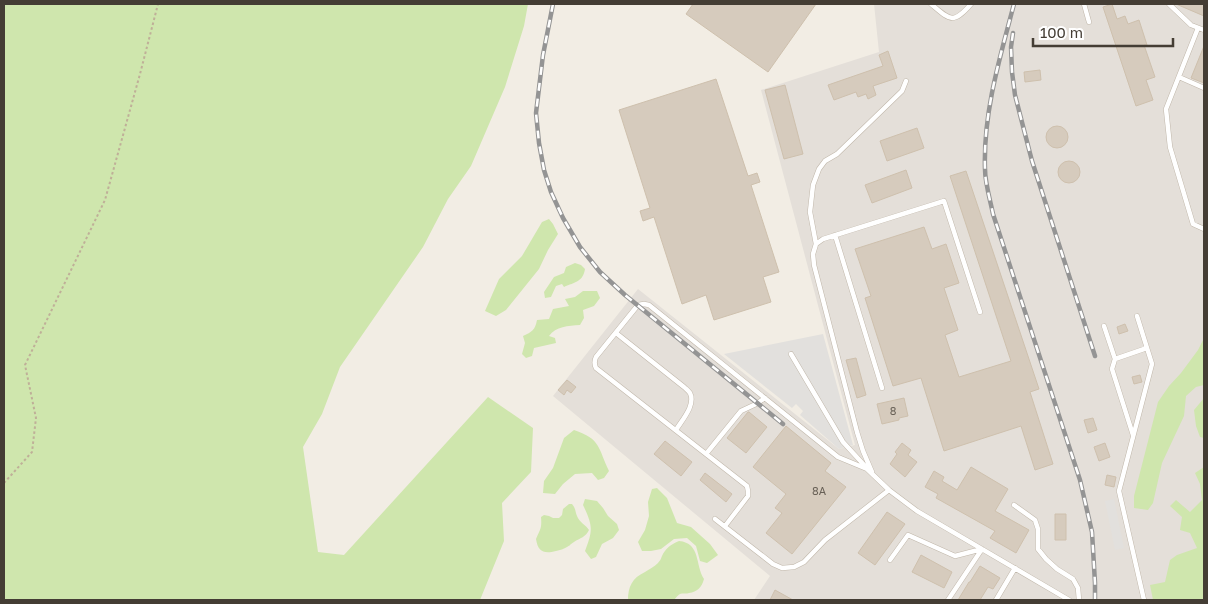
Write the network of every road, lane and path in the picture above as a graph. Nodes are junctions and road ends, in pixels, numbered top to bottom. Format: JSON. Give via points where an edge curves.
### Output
{"nodes":[{"id":1,"x":158,"y":4,"type":"edge"},
{"id":2,"x":931,"y":4,"type":"edge"},
{"id":3,"x":971,"y":4,"type":"edge"},
{"id":4,"x":1084,"y":4,"type":"edge"},
{"id":5,"x":1168,"y":4,"type":"edge"},
{"id":6,"x":1089,"y":22,"type":"dead end"},
{"id":7,"x":1198,"y":28,"type":"junction"},
{"id":8,"x":1204,"y":30,"type":"edge"},
{"id":9,"x":1179,"y":77,"type":"junction"},
{"id":10,"x":906,"y":81,"type":"dead end"},
{"id":11,"x":1204,"y":88,"type":"edge"},
{"id":12,"x":1204,"y":228,"type":"edge"},
{"id":13,"x":835,"y":235,"type":"junction"},
{"id":14,"x":816,"y":244,"type":"junction"},
{"id":15,"x":980,"y":312,"type":"dead end"},
{"id":16,"x":1137,"y":316,"type":"dead end"},
{"id":17,"x":1104,"y":326,"type":"dead end"},
{"id":18,"x":616,"y":333,"type":"junction"},
{"id":19,"x":1147,"y":348,"type":"junction"},
{"id":20,"x":791,"y":354,"type":"dead end"},
{"id":21,"x":1116,"y":359,"type":"junction"},
{"id":22,"x":882,"y":388,"type":"dead end"},
{"id":23,"x":765,"y":398,"type":"junction"},
{"id":24,"x":676,"y":430,"type":"junction"},
{"id":25,"x":1134,"y":436,"type":"junction"},
{"id":26,"x":706,"y":454,"type":"junction"},
{"id":27,"x":867,"y":469,"type":"junction"},
{"id":28,"x":873,"y":475,"type":"junction"},
{"id":29,"x":4,"y":483,"type":"edge"},
{"id":30,"x":889,"y":490,"type":"junction"},
{"id":31,"x":1014,"y":505,"type":"dead end"},
{"id":32,"x":715,"y":519,"type":"dead end"},
{"id":33,"x":725,"y":526,"type":"junction"},
{"id":34,"x":982,"y":549,"type":"junction"},
{"id":35,"x":890,"y":560,"type":"dead end"},
{"id":36,"x":1015,"y":568,"type":"junction"},
{"id":37,"x":948,"y":600,"type":"edge"},
{"id":38,"x":996,"y":600,"type":"edge"},
{"id":39,"x":1069,"y":600,"type":"edge"},
{"id":40,"x":1079,"y":600,"type":"edge"},
{"id":41,"x":1144,"y":600,"type":"edge"}],
"edges":[{"from":1,"to":29,"type":"path","via":[[105,200],[25,365],[36,418],[32,452]]},
{"from":2,"to":3,"type":"lane","via":[[947,17],[956,18]]},
{"from":4,"to":6,"type":"lane"},
{"from":5,"to":7,"type":"lane"},
{"from":7,"to":8,"type":"lane"},
{"from":7,"to":9,"type":"lane"},
{"from":9,"to":11,"type":"lane"},
{"from":9,"to":12,"type":"lane","via":[[1166,109],[1170,147],[1193,224]]},
{"from":10,"to":14,"type":"lane","via":[[902,91],[819,168],[810,212]]},
{"from":13,"to":14,"type":"lane"},
{"from":13,"to":15,"type":"lane","via":[[944,201]]},
{"from":13,"to":22,"type":"lane"},
{"from":14,"to":28,"type":"lane","via":[[814,265],[857,432]]},
{"from":16,"to":19,"type":"lane"},
{"from":17,"to":21,"type":"lane"},
{"from":18,"to":23,"type":"lane","via":[[636,307],[649,305]]},
{"from":18,"to":24,"type":"lane","via":[[690,393],[692,402]]},
{"from":18,"to":24,"type":"lane","via":[[596,357],[596,368]]},
{"from":19,"to":21,"type":"lane"},
{"from":19,"to":25,"type":"lane","via":[[1152,364]]},
{"from":20,"to":27,"type":"lane","via":[[843,442]]},
{"from":21,"to":25,"type":"lane","via":[[1112,369]]},
{"from":23,"to":26,"type":"lane","via":[[740,411]]},
{"from":23,"to":27,"type":"lane","via":[[838,456]]},
{"from":24,"to":26,"type":"lane"},
{"from":25,"to":41,"type":"lane","via":[[1119,491]]},
{"from":26,"to":33,"type":"lane","via":[[747,486],[748,496]]},
{"from":27,"to":28,"type":"lane"},
{"from":28,"to":30,"type":"lane"},
{"from":30,"to":33,"type":"lane","via":[[794,568],[773,564]]},
{"from":30,"to":34,"type":"lane"},
{"from":31,"to":40,"type":"lane","via":[[1035,520],[1038,549],[1057,569],[1073,579]]},
{"from":32,"to":33,"type":"lane"},
{"from":34,"to":35,"type":"lane","via":[[955,556],[908,535]]},
{"from":34,"to":36,"type":"lane"},
{"from":34,"to":37,"type":"lane"},
{"from":36,"to":38,"type":"lane"},
{"from":36,"to":39,"type":"lane"}]}
